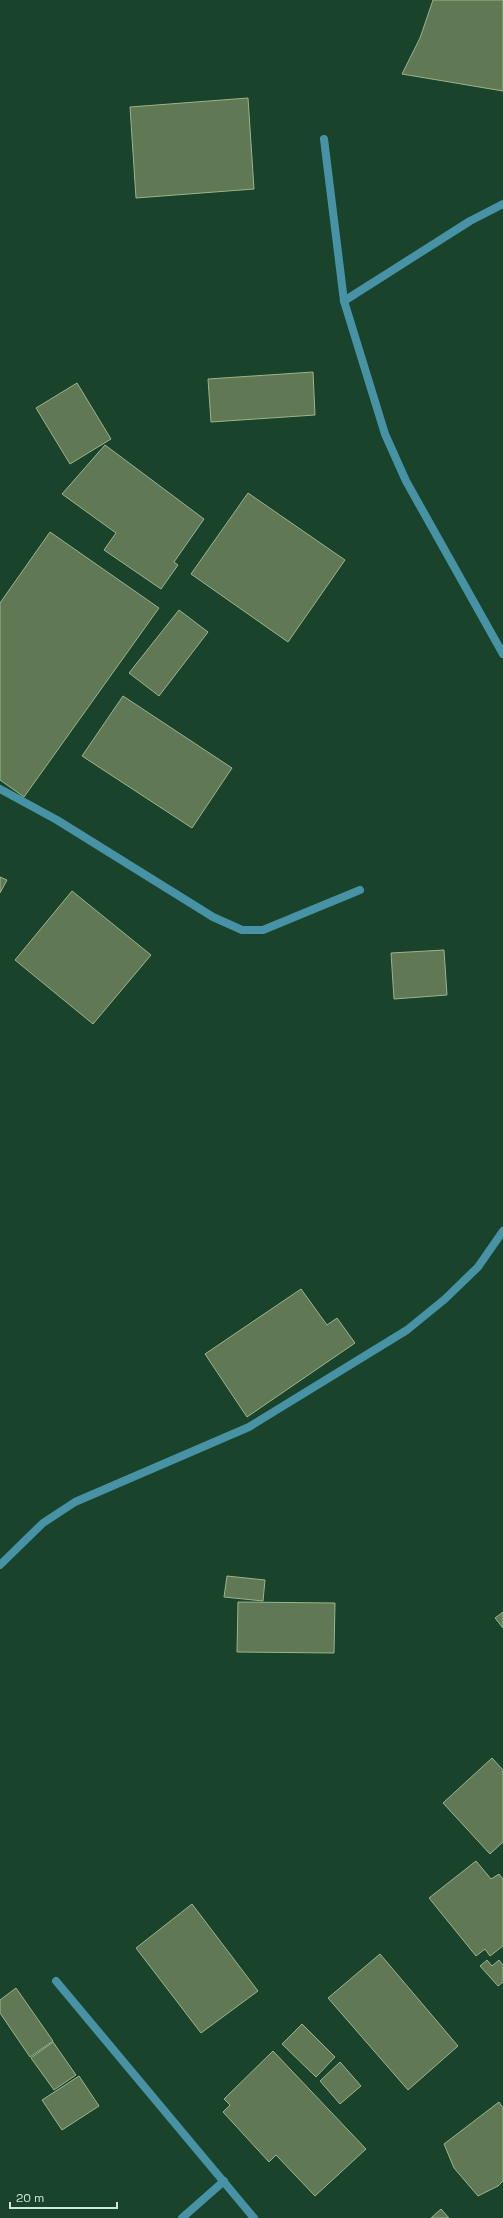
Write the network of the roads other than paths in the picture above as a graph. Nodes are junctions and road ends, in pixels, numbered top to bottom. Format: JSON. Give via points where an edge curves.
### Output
{"nodes":[{"id":1,"x":324,"y":139,"type":"dead end"},
{"id":2,"x":503,"y":204,"type":"edge"},
{"id":3,"x":344,"y":301,"type":"junction"},
{"id":4,"x":503,"y":654,"type":"edge"},
{"id":5,"x":0,"y":789,"type":"edge"},
{"id":6,"x":360,"y":890,"type":"dead end"},
{"id":7,"x":503,"y":1231,"type":"edge"},
{"id":8,"x":0,"y":1565,"type":"edge"},
{"id":9,"x":56,"y":1981,"type":"dead end"},
{"id":10,"x":224,"y":2181,"type":"junction"},
{"id":11,"x":182,"y":2218,"type":"edge"},
{"id":12,"x":254,"y":2218,"type":"edge"}],
"edges":[{"from":1,"to":3,"type":"street"},
{"from":2,"to":3,"type":"street","via":[[470,221]]},
{"from":3,"to":4,"type":"street","via":[[385,434],[406,481]]},
{"from":5,"to":6,"type":"street","via":[[57,820],[213,917],[242,930],[264,930]]},
{"from":7,"to":8,"type":"street","via":[[478,1267],[445,1299],[407,1330],[249,1427],[75,1502],[43,1523]]},
{"from":9,"to":10,"type":"street"},
{"from":10,"to":11,"type":"street"},
{"from":10,"to":12,"type":"street"}]}
